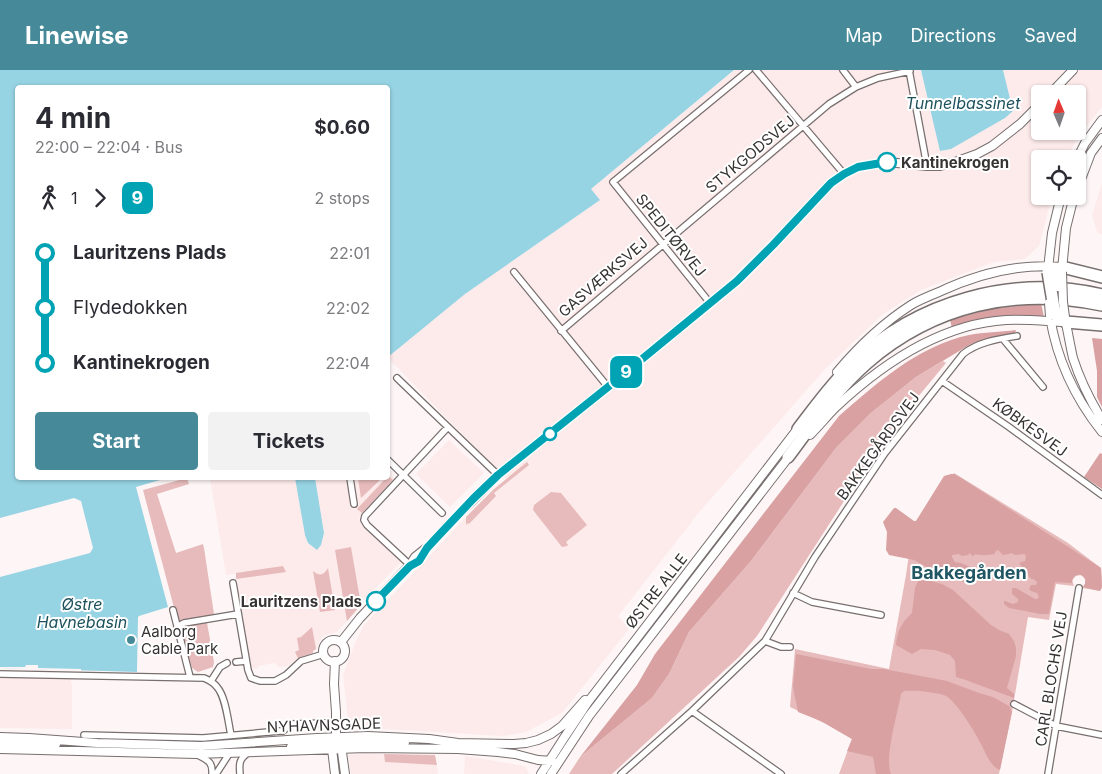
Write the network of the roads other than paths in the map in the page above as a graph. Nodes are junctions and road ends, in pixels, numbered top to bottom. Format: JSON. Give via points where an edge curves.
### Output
{"nodes":[{"id":1,"x":749,"y":70,"type":"edge"},
{"id":2,"x":756,"y":70,"type":"edge"},
{"id":3,"x":843,"y":70,"type":"edge"},
{"id":4,"x":1073,"y":70,"type":"edge"},
{"id":5,"x":909,"y":71,"type":"edge"},
{"id":6,"x":1059,"y":85,"type":"edge"},
{"id":7,"x":856,"y":87,"type":"junction"},
{"id":8,"x":1031,"y":113,"type":"edge"},
{"id":9,"x":1102,"y":120,"type":"edge"},
{"id":10,"x":803,"y":126,"type":"junction"},
{"id":11,"x":1102,"y":138,"type":"edge"},
{"id":12,"x":1082,"y":150,"type":"edge"},
{"id":13,"x":928,"y":166,"type":"junction"},
{"id":14,"x":1086,"y":166,"type":"edge"},
{"id":15,"x":844,"y":174,"type":"junction"},
{"id":16,"x":1059,"y":205,"type":"edge"},
{"id":17,"x":1072,"y":205,"type":"edge"},
{"id":18,"x":663,"y":244,"type":"junction"},
{"id":19,"x":1048,"y":270,"type":"junction"},
{"id":20,"x":1062,"y":270,"type":"junction"},
{"id":21,"x":514,"y":272,"type":"dead end"},
{"id":22,"x":1102,"y":277,"type":"edge"},
{"id":23,"x":1102,"y":295,"type":"edge"},
{"id":24,"x":710,"y":303,"type":"junction"},
{"id":25,"x":1102,"y":304,"type":"edge"},
{"id":26,"x":1059,"y":318,"type":"junction"},
{"id":27,"x":1102,"y":325,"type":"edge"},
{"id":28,"x":562,"y":331,"type":"junction"},
{"id":29,"x":1017,"y":336,"type":"dead end"},
{"id":30,"x":1003,"y":338,"type":"junction"},
{"id":31,"x":397,"y":378,"type":"dead end"},
{"id":32,"x":942,"y":380,"type":"junction"},
{"id":33,"x":608,"y":387,"type":"junction"},
{"id":34,"x":1043,"y":387,"type":"dead end"},
{"id":35,"x":1102,"y":420,"type":"edge"},
{"id":36,"x":448,"y":427,"type":"junction"},
{"id":37,"x":798,"y":429,"type":"junction"},
{"id":38,"x":1102,"y":432,"type":"edge"},
{"id":39,"x":788,"y":457,"type":"junction"},
{"id":40,"x":390,"y":462,"type":"edge"},
{"id":41,"x":403,"y":475,"type":"junction"},
{"id":42,"x":498,"y":475,"type":"junction"},
{"id":43,"x":350,"y":480,"type":"edge"},
{"id":44,"x":1102,"y":495,"type":"edge"},
{"id":45,"x":354,"y":504,"type":"dead end"},
{"id":46,"x":442,"y":512,"type":"dead end"},
{"id":47,"x":410,"y":566,"type":"junction"},
{"id":48,"x":233,"y":583,"type":"dead end"},
{"id":49,"x":1079,"y":588,"type":"dead end"},
{"id":50,"x":793,"y":593,"type":"junction"},
{"id":51,"x":173,"y":610,"type":"dead end"},
{"id":52,"x":238,"y":614,"type":"junction"},
{"id":53,"x":881,"y":615,"type":"dead end"},
{"id":54,"x":177,"y":626,"type":"junction"},
{"id":55,"x":765,"y":641,"type":"junction"},
{"id":56,"x":341,"y":642,"type":"junction"},
{"id":57,"x":790,"y":647,"type":"dead end"},
{"id":58,"x":324,"y":654,"type":"junction"},
{"id":59,"x":246,"y":661,"type":"junction"},
{"id":60,"x":335,"y":661,"type":"junction"},
{"id":61,"x":236,"y":662,"type":"dead end"},
{"id":62,"x":227,"y":663,"type":"dead end"},
{"id":63,"x":618,"y":663,"type":"junction"},
{"id":64,"x":0,"y":674,"type":"edge"},
{"id":65,"x":190,"y":677,"type":"junction"},
{"id":66,"x":211,"y":681,"type":"junction"},
{"id":67,"x":1014,"y":704,"type":"dead end"},
{"id":68,"x":692,"y":711,"type":"junction"},
{"id":69,"x":326,"y":723,"type":"dead end"},
{"id":70,"x":1056,"y":726,"type":"junction"},
{"id":71,"x":84,"y":735,"type":"dead end"},
{"id":72,"x":231,"y":735,"type":"junction"},
{"id":73,"x":1102,"y":735,"type":"edge"},
{"id":74,"x":0,"y":737,"type":"edge"},
{"id":75,"x":75,"y":742,"type":"junction"},
{"id":76,"x":340,"y":743,"type":"junction"},
{"id":77,"x":0,"y":744,"type":"edge"},
{"id":78,"x":0,"y":749,"type":"edge"},
{"id":79,"x":332,"y":749,"type":"junction"},
{"id":80,"x":248,"y":753,"type":"junction"},
{"id":81,"x":196,"y":754,"type":"junction"},
{"id":82,"x":229,"y":754,"type":"junction"},
{"id":83,"x":562,"y":757,"type":"junction"},
{"id":84,"x":549,"y":761,"type":"junction"},
{"id":85,"x":215,"y":774,"type":"edge"},
{"id":86,"x":240,"y":774,"type":"edge"},
{"id":87,"x":335,"y":774,"type":"edge"},
{"id":88,"x":345,"y":774,"type":"edge"},
{"id":89,"x":541,"y":774,"type":"edge"},
{"id":90,"x":551,"y":774,"type":"edge"},
{"id":91,"x":621,"y":774,"type":"edge"},
{"id":92,"x":781,"y":774,"type":"edge"},
{"id":93,"x":1048,"y":774,"type":"edge"}],
"edges":[{"from":1,"to":18,"type":"street","name":"SPEDITØRVEJ","via":[[613,182]]},
{"from":2,"to":10,"type":"street"},
{"from":3,"to":7,"type":"street"},
{"from":4,"to":6,"type":"street"},
{"from":5,"to":7,"type":"street","name":"STYKGODSVEJ"},
{"from":5,"to":13,"type":"street"},
{"from":7,"to":10,"type":"street","name":"STYKGODSVEJ"},
{"from":8,"to":13,"type":"street","via":[[1007,135],[977,154],[940,166]]},
{"from":9,"to":12,"type":"street"},
{"from":10,"to":15,"type":"street"},
{"from":10,"to":18,"type":"street","name":"STYKGODSVEJ"},
{"from":11,"to":14,"type":"street"},
{"from":13,"to":15,"type":"street","via":[[887,162],[858,167]]},
{"from":15,"to":24,"type":"street","via":[[831,183],[737,281]]},
{"from":16,"to":19,"type":"street"},
{"from":17,"to":20,"type":"street"},
{"from":18,"to":24,"type":"street","name":"SPEDITØRVEJ"},
{"from":18,"to":28,"type":"street","name":"GASVÆRKSVEJ"},
{"from":19,"to":20,"type":"street","name":"ØSTRE ALLE"},
{"from":19,"to":26,"type":"highway","bridge":true,"via":[[1054,308]]},
{"from":19,"to":37,"type":"street","name":"ØSTRE ALLE","via":[[1024,267],[1000,271],[954,284],[912,305],[853,354],[825,386]]},
{"from":20,"to":22,"type":"highway"},
{"from":20,"to":26,"type":"street","bridge":true},
{"from":21,"to":28,"type":"street"},
{"from":23,"to":37,"type":"highway","via":[[1058,288],[1024,288],[978,295],[924,313],[888,334],[852,364]]},
{"from":24,"to":33,"type":"street"},
{"from":25,"to":39,"type":"highway","via":[[1065,298],[1016,298],[968,308],[931,321],[897,340],[866,364]]},
{"from":26,"to":27,"type":"highway"},
{"from":26,"to":35,"type":"street","via":[[1083,386]]},
{"from":26,"to":38,"type":"street","via":[[1061,361],[1079,399]]},
{"from":26,"to":39,"type":"street","name":"ØSTRE ALLE","via":[[975,325],[948,333],[910,351],[875,373],[834,409]]},
{"from":28,"to":33,"type":"street"},
{"from":29,"to":30,"type":"street","name":"BAKKEGÅRDSVEJ"},
{"from":30,"to":32,"type":"street","name":"BAKKEGÅRDSVEJ","via":[[969,349]]},
{"from":30,"to":34,"type":"street"},
{"from":31,"to":36,"type":"street"},
{"from":32,"to":44,"type":"street","name":"KØBKESVEJ"},
{"from":32,"to":50,"type":"street","name":"BAKKEGÅRDSVEJ","via":[[885,453]]},
{"from":33,"to":42,"type":"street"},
{"from":36,"to":41,"type":"street"},
{"from":36,"to":42,"type":"street"},
{"from":37,"to":63,"type":"street","name":"ØSTRE ALLE"},
{"from":39,"to":83,"type":"street","name":"ØSTRE ALLE"},
{"from":40,"to":41,"type":"street"},
{"from":41,"to":46,"type":"street"},
{"from":41,"to":47,"type":"street","via":[[364,520]]},
{"from":42,"to":47,"type":"street","via":[[415,557]]},
{"from":43,"to":45,"type":"street"},
{"from":47,"to":56,"type":"street"},
{"from":48,"to":52,"type":"street"},
{"from":49,"to":70,"type":"street","name":"CARL BLOCHS VEJ"},
{"from":50,"to":53,"type":"street","via":[[812,602]]},
{"from":50,"to":55,"type":"street","name":"BAKKEGÅRDSVEJ"},
{"from":51,"to":54,"type":"street"},
{"from":52,"to":54,"type":"street"},
{"from":52,"to":59,"type":"street"},
{"from":54,"to":65,"type":"street"},
{"from":55,"to":57,"type":"street"},
{"from":55,"to":68,"type":"street","name":"BAKKEGÅRDSVEJ"},
{"from":56,"to":58,"type":"street","via":[[329,642],[324,647]]},
{"from":56,"to":60,"type":"street","via":[[344,656]]},
{"from":58,"to":59,"type":"street","via":[[301,661],[286,675],[272,681],[251,678]]},
{"from":58,"to":60,"type":"street","via":[[328,660]]},
{"from":59,"to":61,"type":"street"},
{"from":60,"to":76,"type":"street"},
{"from":62,"to":66,"type":"street","via":[[220,667]]},
{"from":63,"to":76,"type":"street","name":"NYHAVNSGADE","via":[[562,726],[526,743],[458,743],[391,736],[368,736]]},
{"from":63,"to":84,"type":"street","name":"ØSTRE ALLE"},
{"from":64,"to":65,"type":"street"},
{"from":65,"to":66,"type":"street"},
{"from":66,"to":72,"type":"street","via":[[217,686],[226,709]]},
{"from":67,"to":70,"type":"street"},
{"from":68,"to":91,"type":"street","name":"BAKKEGÅRDSVEJ"},
{"from":68,"to":92,"type":"street"},
{"from":69,"to":72,"type":"street","via":[[291,724],[282,731]]},
{"from":70,"to":73,"type":"street"},
{"from":70,"to":93,"type":"street","name":"CARL BLOCHS VEJ"},
{"from":71,"to":72,"type":"street","via":[[203,738]]},
{"from":74,"to":75,"type":"street","name":"NYHAVNSGADE"},
{"from":75,"to":76,"type":"street","name":"NYHAVNSGADE","via":[[201,746]]},
{"from":75,"to":77,"type":"street"},
{"from":76,"to":79,"type":"street","name":"NYHAVNSGADE"},
{"from":76,"to":79,"type":"street"},
{"from":76,"to":80,"type":"street"},
{"from":76,"to":84,"type":"street","name":"NYHAVNSGADE","via":[[485,750]]},
{"from":76,"to":88,"type":"street"},
{"from":78,"to":81,"type":"street","name":"NYHAVNSGADE"},
{"from":79,"to":80,"type":"street","name":"NYHAVNSGADE"},
{"from":79,"to":87,"type":"street"},
{"from":80,"to":82,"type":"street","name":"NYHAVNSGADE"},
{"from":80,"to":86,"type":"street","via":[[240,760]]},
{"from":81,"to":82,"type":"street","name":"NYHAVNSGADE"},
{"from":81,"to":85,"type":"street","via":[[209,762]]},
{"from":82,"to":85,"type":"street"},
{"from":83,"to":84,"type":"street","name":"NYHAVNSGADE"},
{"from":83,"to":90,"type":"street","name":"ØSTRE ALLE"},
{"from":84,"to":89,"type":"street","name":"ØSTRE ALLE"}]}
